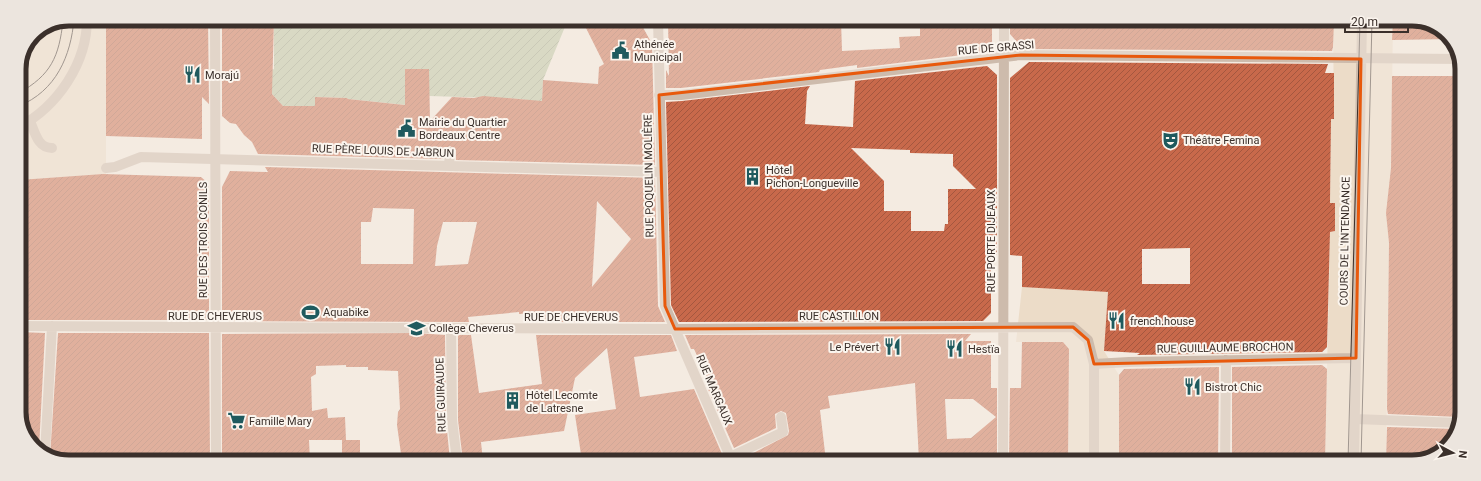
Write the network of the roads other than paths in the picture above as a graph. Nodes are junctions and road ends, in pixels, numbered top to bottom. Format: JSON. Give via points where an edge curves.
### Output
{"nodes":[{"id":1,"x":86,"y":26,"type":"edge"},
{"id":2,"x":215,"y":26,"type":"edge"},
{"id":3,"x":658,"y":26,"type":"edge"},
{"id":4,"x":1004,"y":26,"type":"edge"},
{"id":5,"x":1362,"y":26,"type":"edge"},
{"id":6,"x":1004,"y":57,"type":"junction"},
{"id":7,"x":1361,"y":59,"type":"junction"},
{"id":8,"x":1454,"y":59,"type":"edge"},
{"id":9,"x":659,"y":95,"type":"junction"},
{"id":10,"x":30,"y":122,"type":"junction"},
{"id":11,"x":26,"y":124,"type":"edge"},
{"id":12,"x":52,"y":148,"type":"dead end"},
{"id":13,"x":450,"y":152,"type":"dead end"},
{"id":14,"x":215,"y":158,"type":"junction"},
{"id":15,"x":449,"y":165,"type":"junction"},
{"id":16,"x":106,"y":168,"type":"dead end"},
{"id":17,"x":661,"y":172,"type":"junction"},
{"id":18,"x":26,"y":326,"type":"edge"},
{"id":19,"x":52,"y":326,"type":"junction"},
{"id":20,"x":1003,"y":327,"type":"junction"},
{"id":21,"x":216,"y":328,"type":"junction"},
{"id":22,"x":451,"y":328,"type":"junction"},
{"id":23,"x":675,"y":329,"type":"junction"},
{"id":24,"x":1356,"y":358,"type":"junction"},
{"id":25,"x":1226,"y":360,"type":"junction"},
{"id":26,"x":1094,"y":364,"type":"junction"},
{"id":27,"x":781,"y":417,"type":"dead end"},
{"id":28,"x":1355,"y":419,"type":"junction"},
{"id":29,"x":1454,"y":423,"type":"edge"},
{"id":30,"x":45,"y":448,"type":"edge"},
{"id":31,"x":216,"y":455,"type":"edge"},
{"id":32,"x":456,"y":455,"type":"edge"},
{"id":33,"x":729,"y":455,"type":"edge"},
{"id":34,"x":739,"y":455,"type":"edge"},
{"id":35,"x":1003,"y":455,"type":"edge"},
{"id":36,"x":1094,"y":455,"type":"edge"},
{"id":37,"x":1225,"y":455,"type":"edge"},
{"id":38,"x":1354,"y":455,"type":"edge"}],
"edges":[{"from":1,"to":10,"type":"street","via":[[83,52],[77,67],[62,89]]},
{"from":2,"to":14,"type":"street","name":"RUE DES TROIS CONILS"},
{"from":3,"to":9,"type":"street","name":"RUE POQUELIN MOLIÈRE"},
{"from":4,"to":6,"type":"street","name":"RUE PORTE DIJEAUX"},
{"from":5,"to":7,"type":"street","name":"COURS DE L'INTENDANCE"},
{"from":6,"to":7,"type":"street","name":"RUE DE GRASSI"},
{"from":6,"to":9,"type":"street","name":"RUE DE GRASSI","via":[[681,95]]},
{"from":6,"to":20,"type":"street","name":"RUE PORTE DIJEAUX"},
{"from":7,"to":8,"type":"street","name":"RUE DE GRASSI"},
{"from":7,"to":24,"type":"street","name":"COURS DE L'INTENDANCE"},
{"from":9,"to":17,"type":"street","name":"RUE POQUELIN MOLIÈRE"},
{"from":10,"to":11,"type":"street"},
{"from":10,"to":12,"type":"street","via":[[41,144],[46,148]]},
{"from":13,"to":15,"type":"street"},
{"from":14,"to":15,"type":"street","name":"RUE PÈRE LOUIS DE JABRUN"},
{"from":14,"to":16,"type":"street","name":"RUE PÈRE LOUIS DE JABRUN","via":[[141,157]]},
{"from":14,"to":21,"type":"street","name":"RUE DES TROIS CONILS"},
{"from":15,"to":17,"type":"street","name":"RUE PÈRE LOUIS DE JABRUN"},
{"from":17,"to":23,"type":"street","name":"RUE POQUELIN MOLIÈRE","via":[[665,306]]},
{"from":18,"to":19,"type":"street","name":"RUE DE CHEVERUS"},
{"from":19,"to":21,"type":"street","name":"RUE DE CHEVERUS"},
{"from":19,"to":30,"type":"street"},
{"from":20,"to":23,"type":"street","name":"RUE CASTILLON"},
{"from":20,"to":26,"type":"street","name":"RUE CASTILLON","via":[[1073,327],[1088,340]]},
{"from":20,"to":35,"type":"street","name":"RUE PORTE DIJEAUX"},
{"from":21,"to":22,"type":"street","name":"RUE DE CHEVERUS"},
{"from":21,"to":31,"type":"street","name":"RUE DES TROIS CONILS"},
{"from":22,"to":23,"type":"street","name":"RUE DE CHEVERUS"},
{"from":22,"to":32,"type":"street","name":"RUE GUIRAUDE","via":[[452,420]]},
{"from":23,"to":33,"type":"street","name":"RUE MARGAUX"},
{"from":24,"to":25,"type":"street","name":"RUE GUILLAUME BROCHON"},
{"from":24,"to":28,"type":"street","name":"COURS DE L'INTENDANCE"},
{"from":25,"to":26,"type":"street","name":"RUE GUILLAUME BROCHON"},
{"from":25,"to":37,"type":"street"},
{"from":26,"to":36,"type":"street","name":"RUE CASTILLON"},
{"from":27,"to":34,"type":"street","via":[[783,432]]},
{"from":28,"to":29,"type":"street"},
{"from":28,"to":38,"type":"street","name":"COURS DE L'INTENDANCE"}]}
